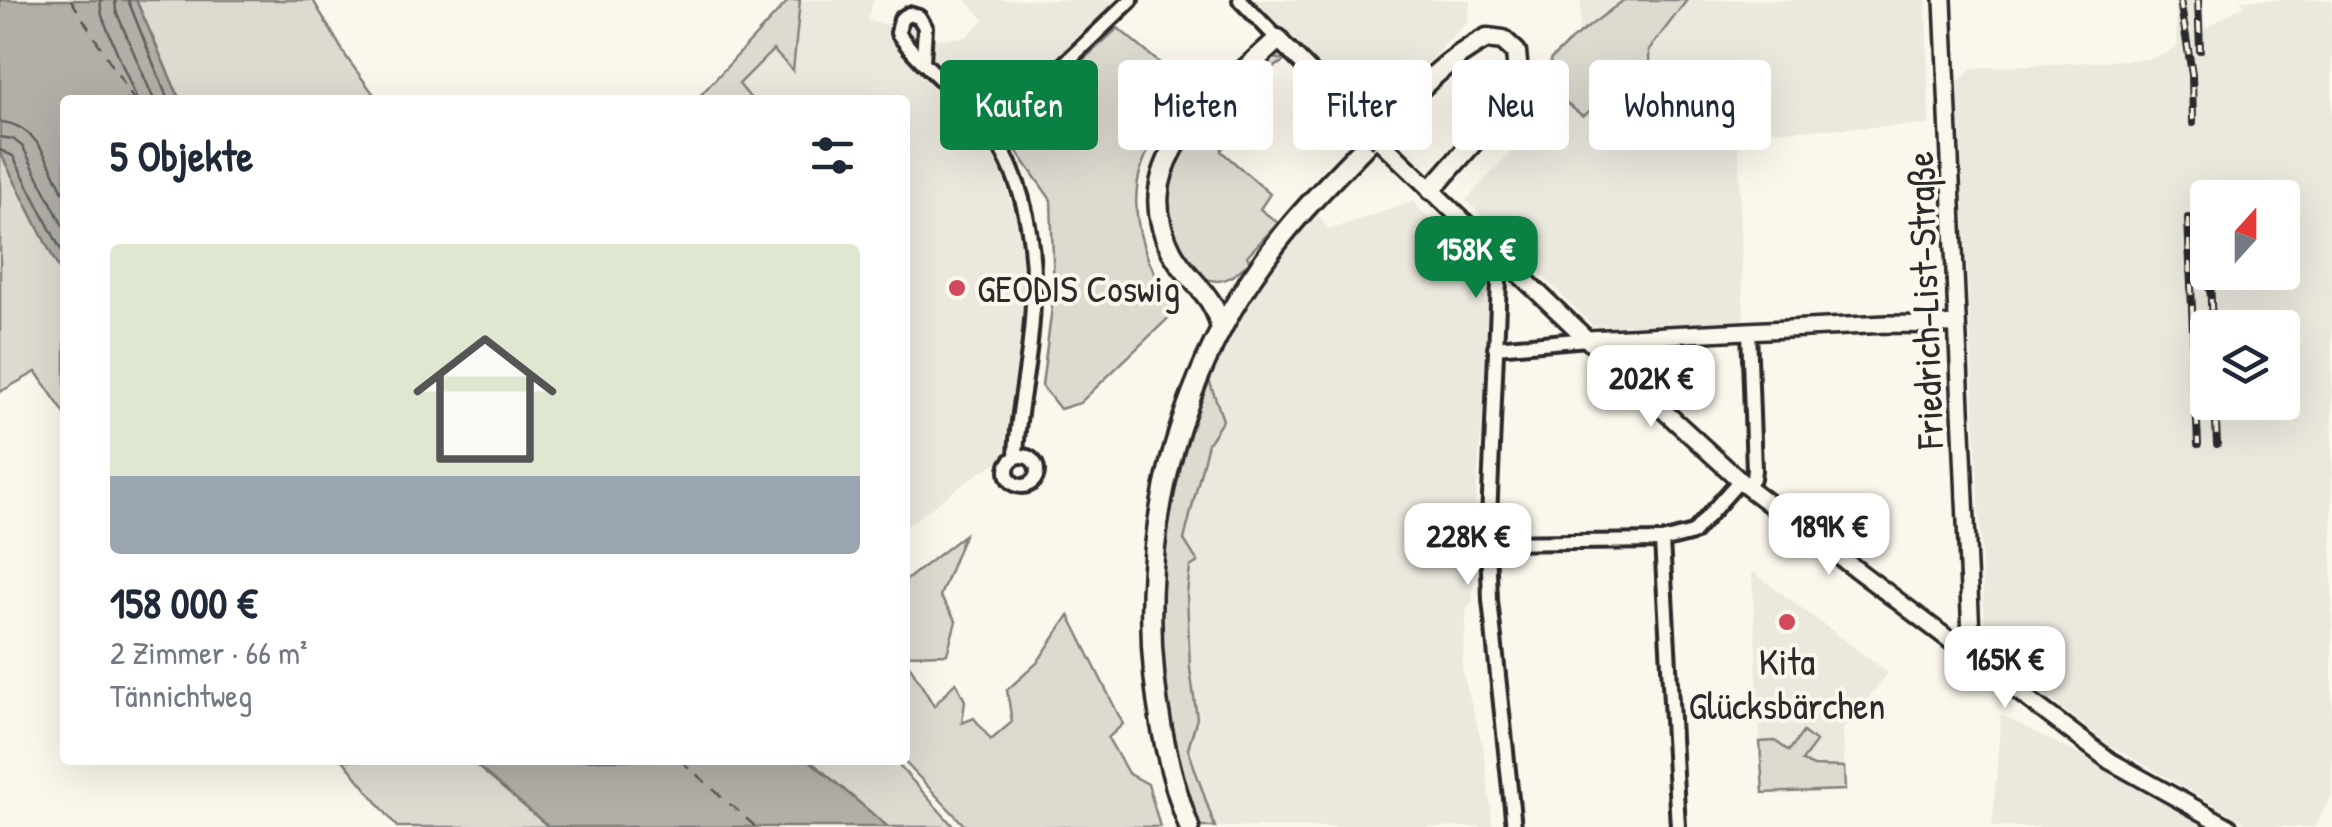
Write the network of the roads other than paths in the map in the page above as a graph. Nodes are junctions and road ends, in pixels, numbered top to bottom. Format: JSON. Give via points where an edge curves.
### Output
{"nodes":[{"id":1,"x":1131,"y":0,"type":"edge"},
{"id":2,"x":1240,"y":0,"type":"edge"},
{"id":3,"x":1944,"y":0,"type":"edge"},
{"id":4,"x":1278,"y":39,"type":"junction"},
{"id":5,"x":1069,"y":60,"type":"edge"},
{"id":6,"x":923,"y":62,"type":"dead end"},
{"id":7,"x":940,"y":80,"type":"edge"},
{"id":8,"x":1000,"y":150,"type":"edge"},
{"id":9,"x":1431,"y":190,"type":"junction"},
{"id":10,"x":1500,"y":257,"type":"junction"},
{"id":11,"x":1958,"y":325,"type":"junction"},
{"id":12,"x":1221,"y":328,"type":"junction"},
{"id":13,"x":1749,"y":330,"type":"junction"},
{"id":14,"x":1588,"y":339,"type":"junction"},
{"id":15,"x":1495,"y":347,"type":"junction"},
{"id":16,"x":1016,"y":457,"type":"dead end"},
{"id":17,"x":1744,"y":483,"type":"junction"},
{"id":18,"x":1662,"y":541,"type":"junction"},
{"id":19,"x":1488,"y":543,"type":"junction"},
{"id":20,"x":1972,"y":658,"type":"junction"},
{"id":21,"x":1188,"y":827,"type":"edge"},
{"id":22,"x":1514,"y":827,"type":"edge"},
{"id":23,"x":1678,"y":827,"type":"edge"},
{"id":24,"x":2228,"y":827,"type":"edge"}],
"edges":[{"from":1,"to":5,"type":"street"},
{"from":2,"to":4,"type":"street"},
{"from":3,"to":11,"type":"street","name":"Friedrich-List-Straße"},
{"from":4,"to":9,"type":"street"},
{"from":4,"to":12,"type":"main road","via":[[1196,116],[1163,167],[1158,195],[1166,238],[1206,291]]},
{"from":6,"to":7,"type":"street"},
{"from":8,"to":16,"type":"street","via":[[1032,242],[1031,338]]},
{"from":9,"to":10,"type":"street"},
{"from":9,"to":12,"type":"main road","via":[[1510,100],[1516,52],[1503,40],[1487,38],[1452,61],[1322,190],[1276,243]]},
{"from":10,"to":14,"type":"street"},
{"from":10,"to":15,"type":"street"},
{"from":11,"to":13,"type":"street"},
{"from":11,"to":20,"type":"street","name":"Friedrich-List-Straße"},
{"from":12,"to":21,"type":"main road","via":[[1172,450],[1150,594],[1163,747]]},
{"from":13,"to":14,"type":"street"},
{"from":13,"to":17,"type":"street","via":[[1754,470]]},
{"from":14,"to":15,"type":"street"},
{"from":14,"to":17,"type":"street"},
{"from":15,"to":19,"type":"street"},
{"from":17,"to":18,"type":"street","via":[[1693,533]]},
{"from":17,"to":20,"type":"street"},
{"from":18,"to":19,"type":"street"},
{"from":18,"to":23,"type":"street"},
{"from":19,"to":22,"type":"street"},
{"from":20,"to":24,"type":"street","via":[[2110,760]]}]}
